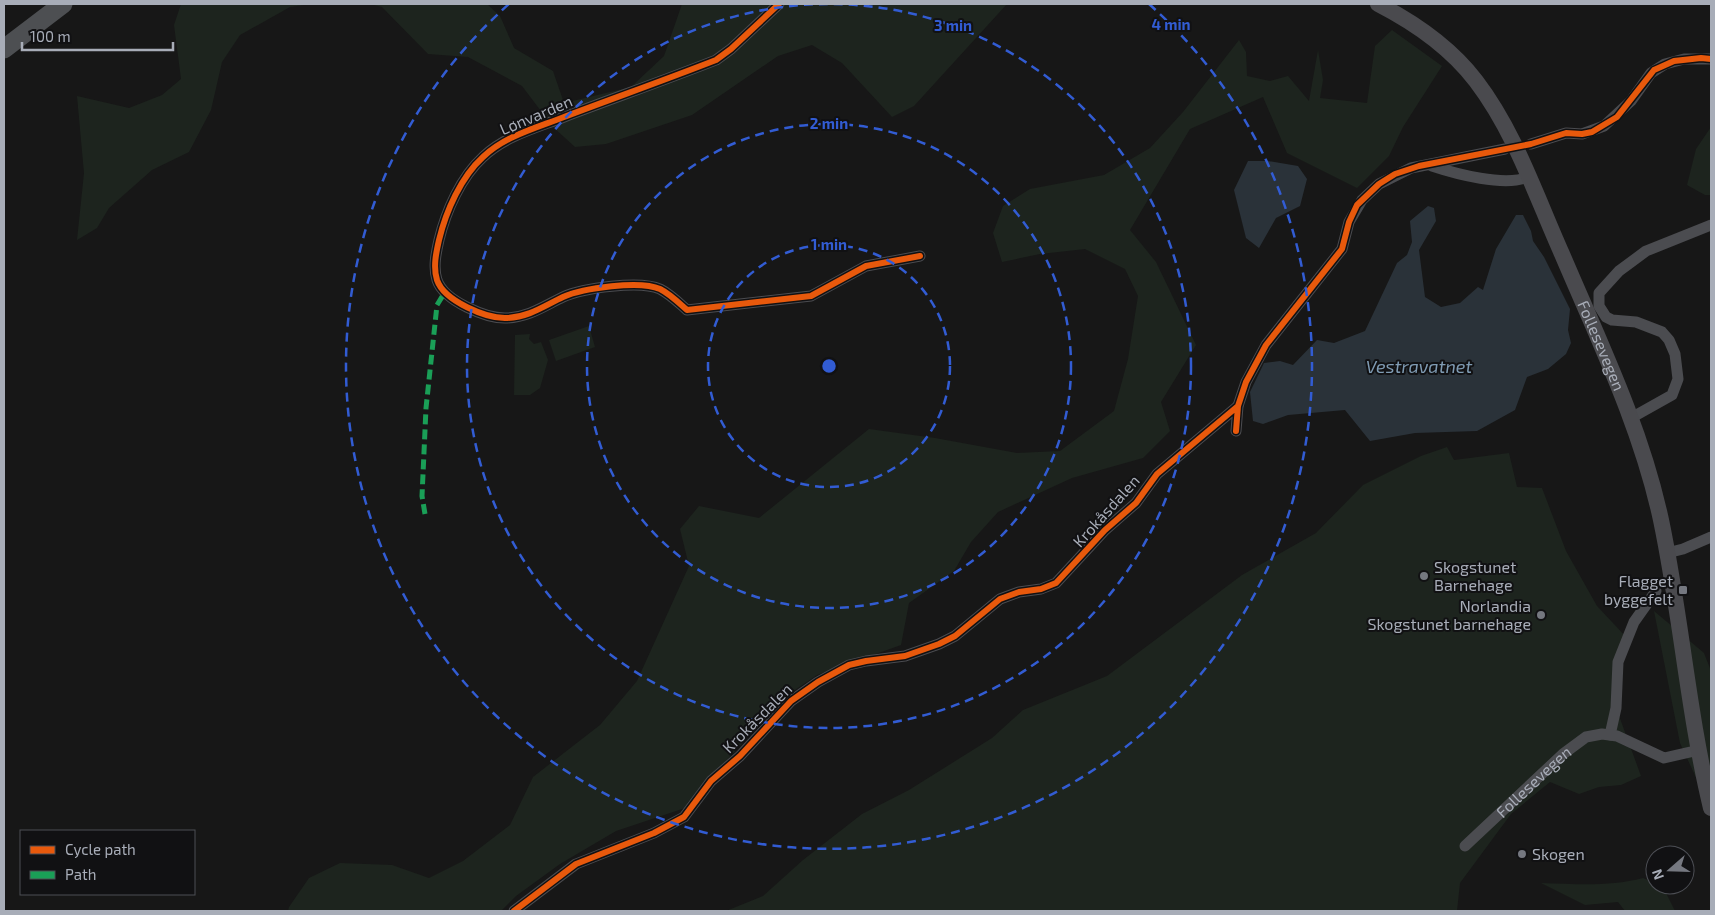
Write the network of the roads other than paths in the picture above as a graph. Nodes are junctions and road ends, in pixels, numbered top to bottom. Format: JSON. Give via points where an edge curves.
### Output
{"nodes":[{"id":1,"x":45,"y":4,"type":"edge"},
{"id":2,"x":63,"y":4,"type":"edge"},
{"id":3,"x":779,"y":4,"type":"edge"},
{"id":4,"x":1378,"y":4,"type":"edge"},
{"id":5,"x":4,"y":39,"type":"edge"},
{"id":6,"x":4,"y":49,"type":"edge"},
{"id":7,"x":1711,"y":59,"type":"edge"},
{"id":8,"x":1531,"y":144,"type":"dead end"},
{"id":9,"x":1505,"y":149,"type":"dead end"},
{"id":10,"x":1431,"y":165,"type":"junction"},
{"id":11,"x":1528,"y":177,"type":"junction"},
{"id":12,"x":1711,"y":225,"type":"edge"},
{"id":13,"x":920,"y":256,"type":"dead end"},
{"id":14,"x":1238,"y":406,"type":"junction"},
{"id":15,"x":1631,"y":418,"type":"junction"},
{"id":16,"x":1236,"y":431,"type":"dead end"},
{"id":17,"x":1711,"y":536,"type":"edge"},
{"id":18,"x":1667,"y":553,"type":"junction"},
{"id":19,"x":1656,"y":591,"type":"dead end"},
{"id":20,"x":1610,"y":735,"type":"junction"},
{"id":21,"x":1699,"y":750,"type":"junction"},
{"id":22,"x":1711,"y":808,"type":"edge"},
{"id":23,"x":1465,"y":846,"type":"dead end"},
{"id":24,"x":514,"y":911,"type":"edge"}],
"edges":[{"from":1,"to":5,"type":"main road"},
{"from":2,"to":6,"type":"main road"},
{"from":3,"to":13,"type":"street","name":"Lønvarden","via":[[716,60],[522,133],[482,157],[458,190],[442,229],[434,266],[440,287],[476,312],[505,318],[535,312],[581,290],[627,286],[659,289],[687,310],[811,296],[866,266]]},
{"from":4,"to":11,"type":"main road","name":"Follesevegen","via":[[1421,29],[1466,69],[1501,119]]},
{"from":7,"to":8,"type":"street","via":[[1684,59],[1665,64],[1654,70],[1631,101],[1604,126],[1582,134],[1566,133]]},
{"from":9,"to":10,"type":"street"},
{"from":10,"to":11,"type":"street","via":[[1460,175],[1518,181]]},
{"from":10,"to":14,"type":"street","via":[[1395,174],[1357,205],[1342,249],[1266,345],[1246,382]]},
{"from":11,"to":15,"type":"main road","name":"Follesevegen"},
{"from":12,"to":15,"type":"street","via":[[1646,251],[1619,271],[1599,294],[1599,306],[1606,317],[1636,322],[1662,332],[1675,354],[1679,370],[1672,395]]},
{"from":14,"to":16,"type":"street"},
{"from":14,"to":24,"type":"street","name":"Krokåsdalen","via":[[1184,448],[1157,474],[1136,503],[1105,530],[1056,583],[1000,598],[956,636],[939,644],[904,656],[849,665],[818,682],[790,701],[740,756],[711,781],[684,817],[654,833],[576,864]]},
{"from":15,"to":18,"type":"main road","name":"Follesevegen","via":[[1651,481]]},
{"from":17,"to":18,"type":"street"},
{"from":18,"to":21,"type":"main road","name":"Follesevegen"},
{"from":19,"to":20,"type":"street","via":[[1634,622],[1618,662],[1616,708]]},
{"from":20,"to":21,"type":"street","name":"Follesevegen","via":[[1664,758]]},
{"from":20,"to":23,"type":"street","name":"Follesevegen","via":[[1586,737]]},
{"from":21,"to":22,"type":"main road","name":"Follesevegen"}]}
